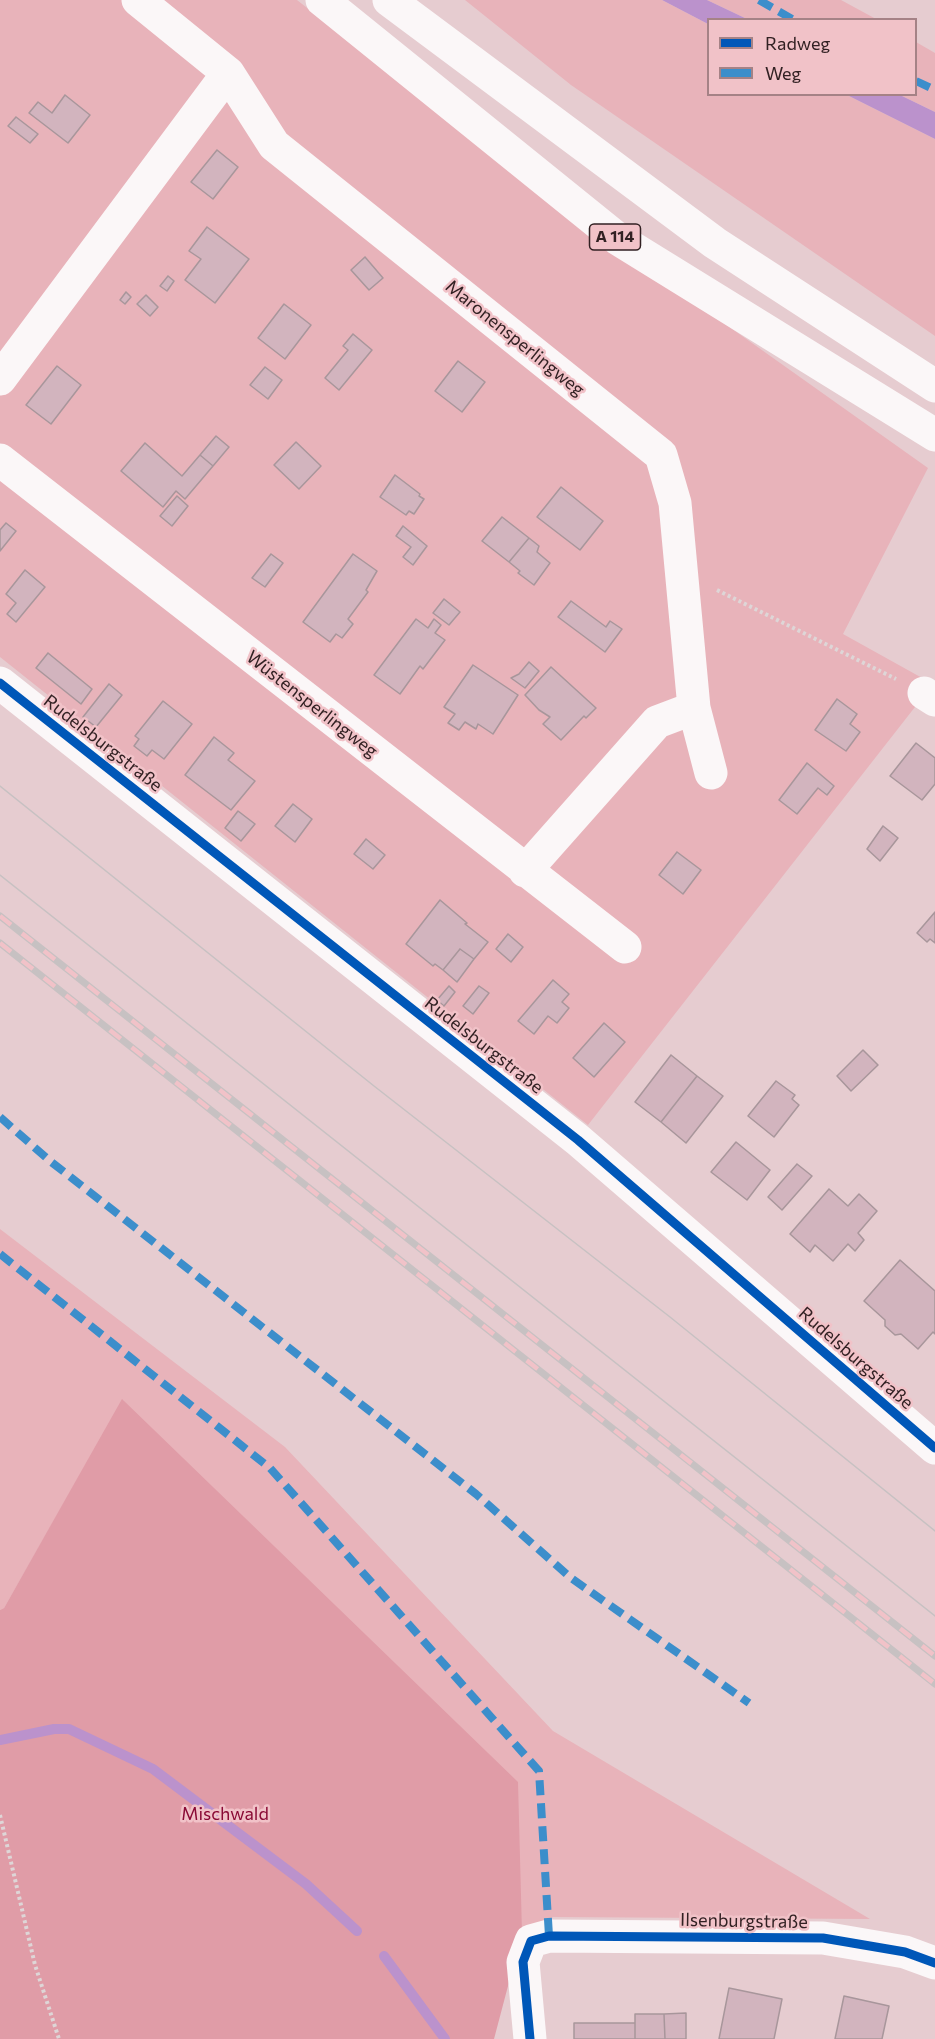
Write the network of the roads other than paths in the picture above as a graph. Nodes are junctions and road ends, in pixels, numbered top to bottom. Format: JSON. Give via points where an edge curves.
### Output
{"nodes":[{"id":1,"x":138,"y":0,"type":"edge"},
{"id":2,"x":322,"y":0,"type":"edge"},
{"id":3,"x":389,"y":0,"type":"edge"},
{"id":4,"x":228,"y":73,"type":"junction"},
{"id":5,"x":0,"y":379,"type":"edge"},
{"id":6,"x":935,"y":386,"type":"edge"},
{"id":7,"x":935,"y":435,"type":"edge"},
{"id":8,"x":0,"y":460,"type":"edge"},
{"id":9,"x":0,"y":683,"type":"edge"},
{"id":10,"x":694,"y":708,"type":"junction"},
{"id":11,"x":711,"y":773,"type":"dead end"},
{"id":12,"x":525,"y":872,"type":"junction"},
{"id":13,"x":624,"y":947,"type":"dead end"},
{"id":14,"x":935,"y":1448,"type":"edge"},
{"id":15,"x":935,"y":1963,"type":"edge"},
{"id":16,"x":530,"y":2039,"type":"edge"}],
"edges":[{"from":1,"to":4,"type":"main road","name":"Maronensperlingweg"},
{"from":2,"to":7,"type":"main road","number":"A 114","via":[[618,239]]},
{"from":3,"to":6,"type":"main road","via":[[715,243]]},
{"from":4,"to":5,"type":"main road"},
{"from":4,"to":10,"type":"main road","name":"Maronensperlingweg","via":[[274,145],[661,455],[675,503]]},
{"from":8,"to":12,"type":"main road","name":"Wüstensperlingweg"},
{"from":9,"to":14,"type":"main road","name":"Rudelsburgstraße","via":[[578,1140]]},
{"from":10,"to":11,"type":"main road","name":"Maronensperlingweg"},
{"from":10,"to":12,"type":"main road","via":[[657,722]]},
{"from":12,"to":13,"type":"main road","name":"Wüstensperlingweg"},
{"from":15,"to":16,"type":"main road","name":"Ilsenburgstraße","via":[[905,1952],[823,1938],[549,1936],[531,1941],[523,1962]]}]}
